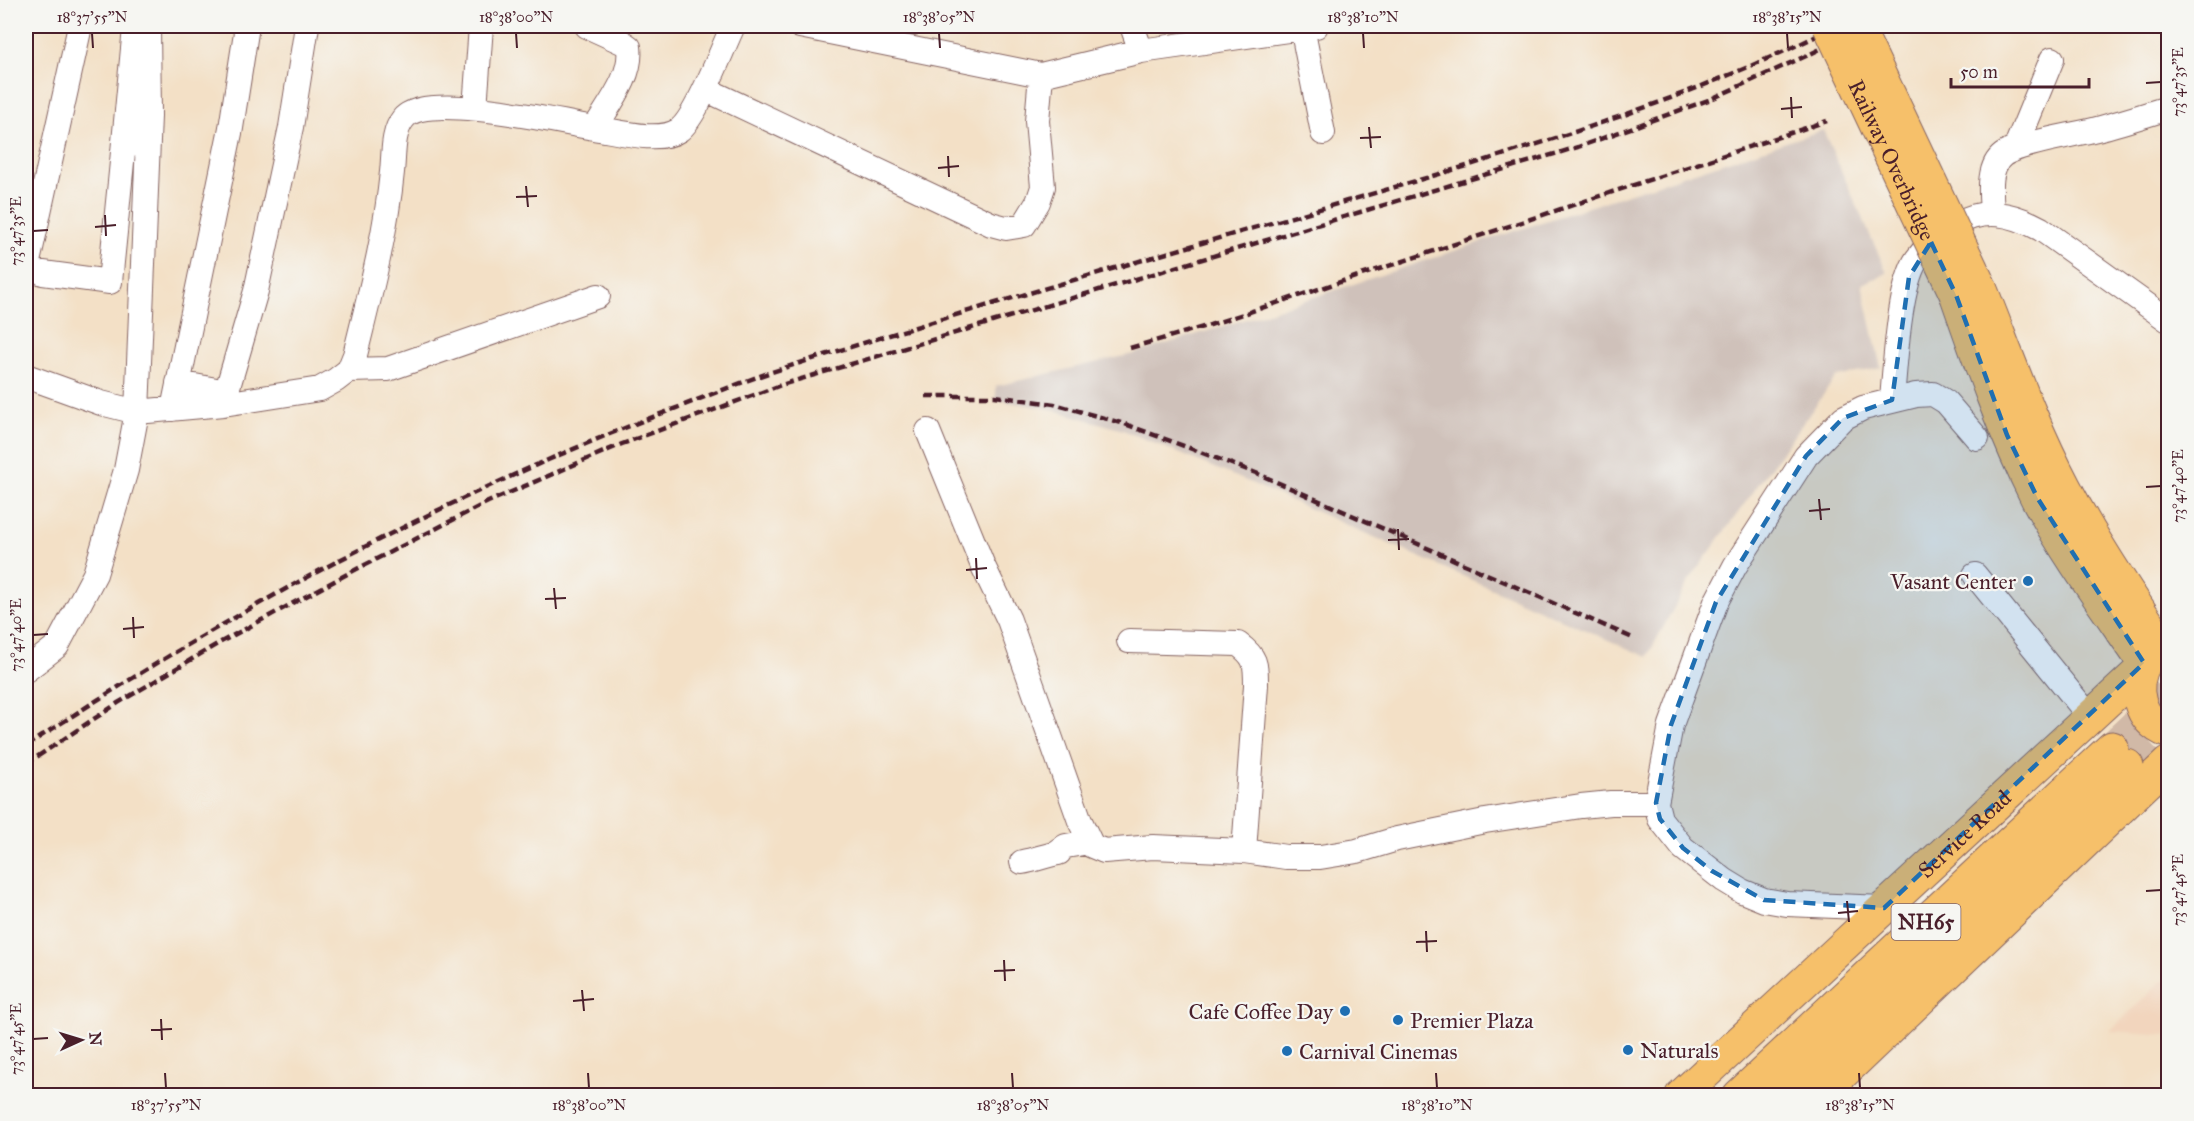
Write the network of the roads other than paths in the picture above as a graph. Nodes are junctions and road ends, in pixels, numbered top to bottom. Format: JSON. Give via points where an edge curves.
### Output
{"nodes":[{"id":1,"x":80,"y":26,"type":"edge"},
{"id":2,"x":135,"y":26,"type":"edge"},
{"id":3,"x":148,"y":26,"type":"edge"},
{"id":4,"x":247,"y":26,"type":"edge"},
{"id":5,"x":307,"y":26,"type":"edge"},
{"id":6,"x":481,"y":26,"type":"edge"},
{"id":7,"x":587,"y":26,"type":"edge"},
{"id":8,"x":733,"y":26,"type":"edge"},
{"id":9,"x":800,"y":26,"type":"edge"},
{"id":10,"x":1132,"y":26,"type":"edge"},
{"id":11,"x":1309,"y":26,"type":"edge"},
{"id":12,"x":1829,"y":26,"type":"edge"},
{"id":13,"x":1857,"y":26,"type":"edge"},
{"id":14,"x":1141,"y":51,"type":"junction"},
{"id":15,"x":2052,"y":59,"type":"dead end"},
{"id":16,"x":1041,"y":75,"type":"junction"},
{"id":17,"x":705,"y":89,"type":"junction"},
{"id":18,"x":475,"y":108,"type":"junction"},
{"id":19,"x":2169,"y":108,"type":"edge"},
{"id":20,"x":595,"y":128,"type":"junction"},
{"id":21,"x":1323,"y":133,"type":"dead end"},
{"id":22,"x":124,"y":142,"type":"junction"},
{"id":23,"x":148,"y":146,"type":"junction"},
{"id":24,"x":2015,"y":149,"type":"junction"},
{"id":25,"x":1992,"y":212,"type":"junction"},
{"id":26,"x":1968,"y":291,"type":"junction"},
{"id":27,"x":598,"y":296,"type":"dead end"},
{"id":28,"x":2169,"y":320,"type":"edge"},
{"id":29,"x":349,"y":370,"type":"junction"},
{"id":30,"x":26,"y":376,"type":"edge"},
{"id":31,"x":178,"y":383,"type":"junction"},
{"id":32,"x":225,"y":398,"type":"junction"},
{"id":33,"x":1892,"y":400,"type":"junction"},
{"id":34,"x":173,"y":409,"type":"junction"},
{"id":35,"x":137,"y":412,"type":"junction"},
{"id":36,"x":928,"y":431,"type":"dead end"},
{"id":37,"x":1977,"y":438,"type":"dead end"},
{"id":38,"x":1974,"y":575,"type":"dead end"},
{"id":39,"x":1129,"y":641,"type":"dead end"},
{"id":40,"x":2159,"y":652,"type":"edge"},
{"id":41,"x":26,"y":670,"type":"edge"},
{"id":42,"x":2090,"y":717,"type":"junction"},
{"id":43,"x":2169,"y":732,"type":"edge"},
{"id":44,"x":2169,"y":763,"type":"edge"},
{"id":45,"x":1656,"y":803,"type":"junction"},
{"id":46,"x":1089,"y":842,"type":"junction"},
{"id":47,"x":1244,"y":851,"type":"junction"},
{"id":48,"x":1022,"y":862,"type":"dead end"},
{"id":49,"x":1884,"y":908,"type":"junction"},
{"id":50,"x":1681,"y":1095,"type":"edge"},
{"id":51,"x":1739,"y":1095,"type":"edge"},
{"id":52,"x":1780,"y":1095,"type":"edge"},
{"id":53,"x":1819,"y":1095,"type":"edge"}],
"edges":[{"from":1,"to":22,"type":"street","via":[[35,268],[110,282]]},
{"from":2,"to":22,"type":"street"},
{"from":3,"to":23,"type":"street"},
{"from":4,"to":31,"type":"street","via":[[221,179]]},
{"from":5,"to":32,"type":"street","via":[[291,127],[256,291]]},
{"from":6,"to":18,"type":"street"},
{"from":7,"to":20,"type":"street","via":[[622,42],[629,47],[631,57],[628,70]]},
{"from":8,"to":17,"type":"street"},
{"from":9,"to":16,"type":"street"},
{"from":10,"to":14,"type":"street"},
{"from":11,"to":14,"type":"street"},
{"from":11,"to":21,"type":"street"},
{"from":12,"to":26,"type":"main road","name":"Railway Overbridge","bridge":true},
{"from":13,"to":26,"type":"main road","name":"Railway Overbridge","bridge":true},
{"from":14,"to":16,"type":"street"},
{"from":15,"to":24,"type":"street"},
{"from":16,"to":17,"type":"street","via":[[1037,121],[1043,187],[1024,225],[1006,228]]},
{"from":17,"to":20,"type":"street","via":[[687,122],[677,131],[636,135]]},
{"from":18,"to":20,"type":"street"},
{"from":18,"to":29,"type":"street","via":[[420,108],[404,117],[396,131],[379,253],[356,355]]},
{"from":19,"to":24,"type":"street"},
{"from":22,"to":23,"type":"street"},
{"from":23,"to":35,"type":"street"},
{"from":24,"to":25,"type":"street","via":[[2002,156],[1994,167]]},
{"from":25,"to":28,"type":"street","via":[[2022,219],[2041,229]]},
{"from":25,"to":33,"type":"street","via":[[1964,219],[1938,234],[1916,261],[1902,304]]},
{"from":26,"to":40,"type":"main road","via":[[2007,435],[2038,500],[2071,556]]},
{"from":27,"to":29,"type":"street","via":[[388,369]]},
{"from":29,"to":32,"type":"street","via":[[320,389]]},
{"from":30,"to":35,"type":"street"},
{"from":31,"to":32,"type":"street"},
{"from":31,"to":34,"type":"street"},
{"from":32,"to":34,"type":"street"},
{"from":33,"to":37,"type":"street","via":[[1933,394],[1946,402]]},
{"from":33,"to":45,"type":"street","via":[[1843,418],[1826,434],[1806,456],[1735,566],[1716,602],[1671,724]]},
{"from":34,"to":35,"type":"street"},
{"from":35,"to":41,"type":"street","via":[[126,470],[95,574],[57,646]]},
{"from":36,"to":46,"type":"street","via":[[1008,620]]},
{"from":38,"to":42,"type":"street"},
{"from":39,"to":47,"type":"street","via":[[1238,644],[1251,653],[1256,685]]},
{"from":40,"to":42,"type":"main road","name":"Service Road"},
{"from":40,"to":43,"type":"main road","via":[[2138,687],[2141,705],[2150,720]]},
{"from":42,"to":49,"type":"main road","name":"Service Road"},
{"from":44,"to":53,"type":"main road"},
{"from":45,"to":47,"type":"street","via":[[1581,806],[1485,821],[1320,857]]},
{"from":45,"to":49,"type":"street","via":[[1660,819],[1683,848],[1742,891],[1787,904]]},
{"from":46,"to":47,"type":"street","via":[[1104,851],[1153,847]]},
{"from":46,"to":48,"type":"street"},
{"from":49,"to":50,"type":"main road","name":"Service Road"},
{"from":51,"to":52,"type":"highway","number":"NH65","via":[[2120,757],[1940,948]]}]}
